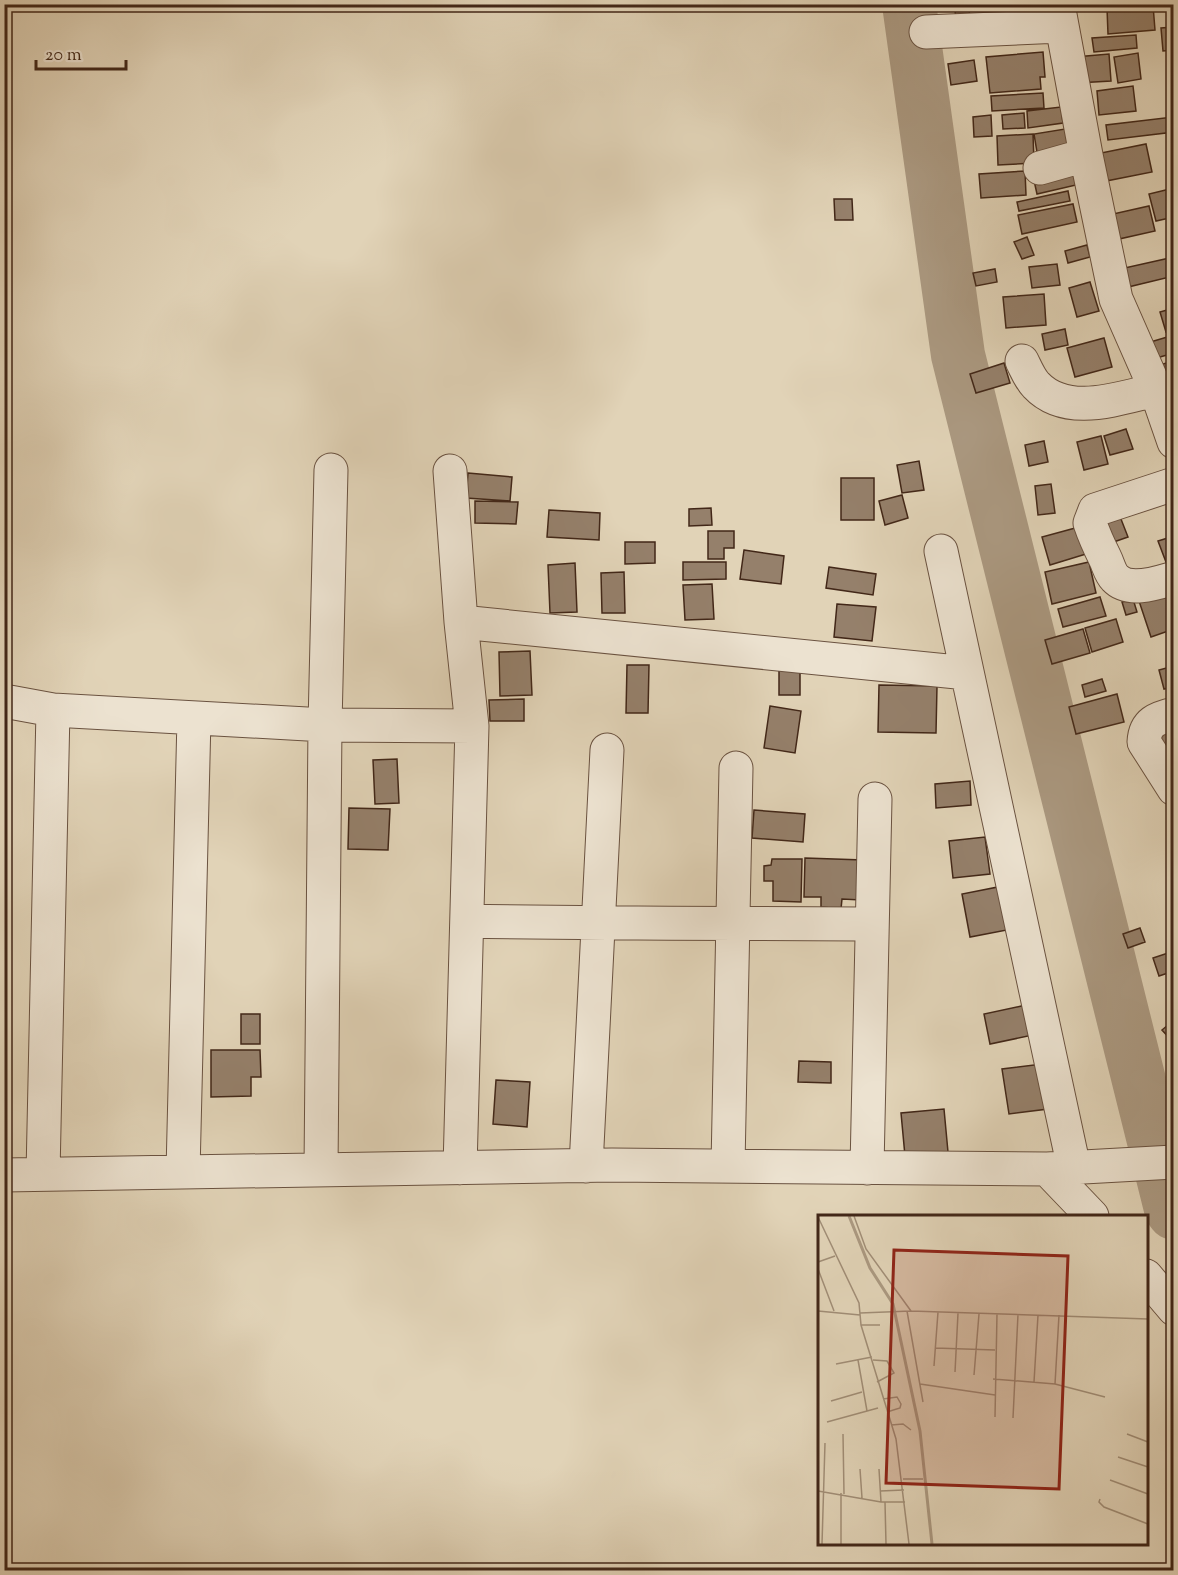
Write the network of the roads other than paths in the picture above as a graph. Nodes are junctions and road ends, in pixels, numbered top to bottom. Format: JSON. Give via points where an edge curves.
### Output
{"nodes":[{"id":1,"x":1059,"y":15,"type":"edge"},
{"id":2,"x":926,"y":32,"type":"dead end"},
{"id":3,"x":1086,"y":155,"type":"junction"},
{"id":4,"x":1040,"y":168,"type":"dead end"},
{"id":5,"x":1022,"y":361,"type":"dead end"},
{"id":6,"x":1156,"y":390,"type":"junction"},
{"id":7,"x":1173,"y":442,"type":"edge"},
{"id":8,"x":331,"y":470,"type":"dead end"},
{"id":9,"x":450,"y":471,"type":"dead end"},
{"id":10,"x":1173,"y":484,"type":"edge"},
{"id":11,"x":941,"y":551,"type":"dead end"},
{"id":12,"x":1173,"y":578,"type":"edge"},
{"id":13,"x":461,"y":622,"type":"junction"},
{"id":14,"x":967,"y":673,"type":"junction"},
{"id":15,"x":4,"y":701,"type":"edge"},
{"id":16,"x":53,"y":710,"type":"junction"},
{"id":17,"x":1173,"y":714,"type":"edge"},
{"id":18,"x":194,"y":718,"type":"junction"},
{"id":19,"x":325,"y":725,"type":"junction"},
{"id":20,"x":472,"y":726,"type":"junction"},
{"id":21,"x":607,"y":750,"type":"dead end"},
{"id":22,"x":736,"y":768,"type":"dead end"},
{"id":23,"x":1173,"y":789,"type":"edge"},
{"id":24,"x":875,"y":800,"type":"dead end"},
{"id":25,"x":467,"y":921,"type":"junction"},
{"id":26,"x":733,"y":923,"type":"junction"},
{"id":27,"x":598,"y":924,"type":"junction"},
{"id":28,"x":872,"y":924,"type":"junction"},
{"id":29,"x":1161,"y":1163,"type":"edge"},
{"id":30,"x":585,"y":1166,"type":"junction"},
{"id":31,"x":728,"y":1166,"type":"junction"},
{"id":32,"x":460,"y":1168,"type":"junction"},
{"id":33,"x":867,"y":1168,"type":"junction"},
{"id":34,"x":1060,"y":1168,"type":"junction"},
{"id":35,"x":321,"y":1170,"type":"junction"},
{"id":36,"x":183,"y":1172,"type":"junction"},
{"id":37,"x":43,"y":1174,"type":"junction"},
{"id":38,"x":4,"y":1175,"type":"edge"},
{"id":39,"x":1091,"y":1215,"type":"edge"},
{"id":40,"x":1148,"y":1278,"type":"edge"},
{"id":41,"x":1173,"y":1309,"type":"edge"}],
"edges":[{"from":1,"to":2,"type":"street"},
{"from":1,"to":3,"type":"street"},
{"from":3,"to":4,"type":"street"},
{"from":3,"to":6,"type":"street","via":[[1116,299]]},
{"from":5,"to":6,"type":"street","via":[[1035,384],[1050,396],[1072,403],[1105,402]]},
{"from":6,"to":7,"type":"street"},
{"from":8,"to":19,"type":"street"},
{"from":9,"to":13,"type":"street"},
{"from":10,"to":12,"type":"street","via":[[1095,510],[1090,523],[1114,577],[1121,583],[1136,586]]},
{"from":11,"to":14,"type":"street"},
{"from":13,"to":14,"type":"street"},
{"from":13,"to":20,"type":"street"},
{"from":14,"to":34,"type":"street"},
{"from":15,"to":16,"type":"street"},
{"from":16,"to":18,"type":"street"},
{"from":16,"to":37,"type":"street"},
{"from":17,"to":23,"type":"street","via":[[1158,718],[1144,733],[1144,742]]},
{"from":18,"to":19,"type":"street"},
{"from":18,"to":36,"type":"street"},
{"from":19,"to":20,"type":"street"},
{"from":19,"to":35,"type":"street"},
{"from":20,"to":25,"type":"street"},
{"from":21,"to":27,"type":"street"},
{"from":22,"to":26,"type":"street"},
{"from":24,"to":28,"type":"street"},
{"from":25,"to":27,"type":"street"},
{"from":25,"to":32,"type":"street"},
{"from":26,"to":27,"type":"street"},
{"from":26,"to":28,"type":"street"},
{"from":26,"to":31,"type":"street"},
{"from":27,"to":30,"type":"street"},
{"from":28,"to":33,"type":"street"},
{"from":29,"to":34,"type":"street"},
{"from":30,"to":31,"type":"street"},
{"from":30,"to":32,"type":"street"},
{"from":31,"to":33,"type":"street"},
{"from":32,"to":35,"type":"street"},
{"from":33,"to":34,"type":"street"},
{"from":34,"to":39,"type":"street"},
{"from":35,"to":36,"type":"street"},
{"from":36,"to":37,"type":"street"},
{"from":37,"to":38,"type":"street"},
{"from":40,"to":41,"type":"street"}]}
